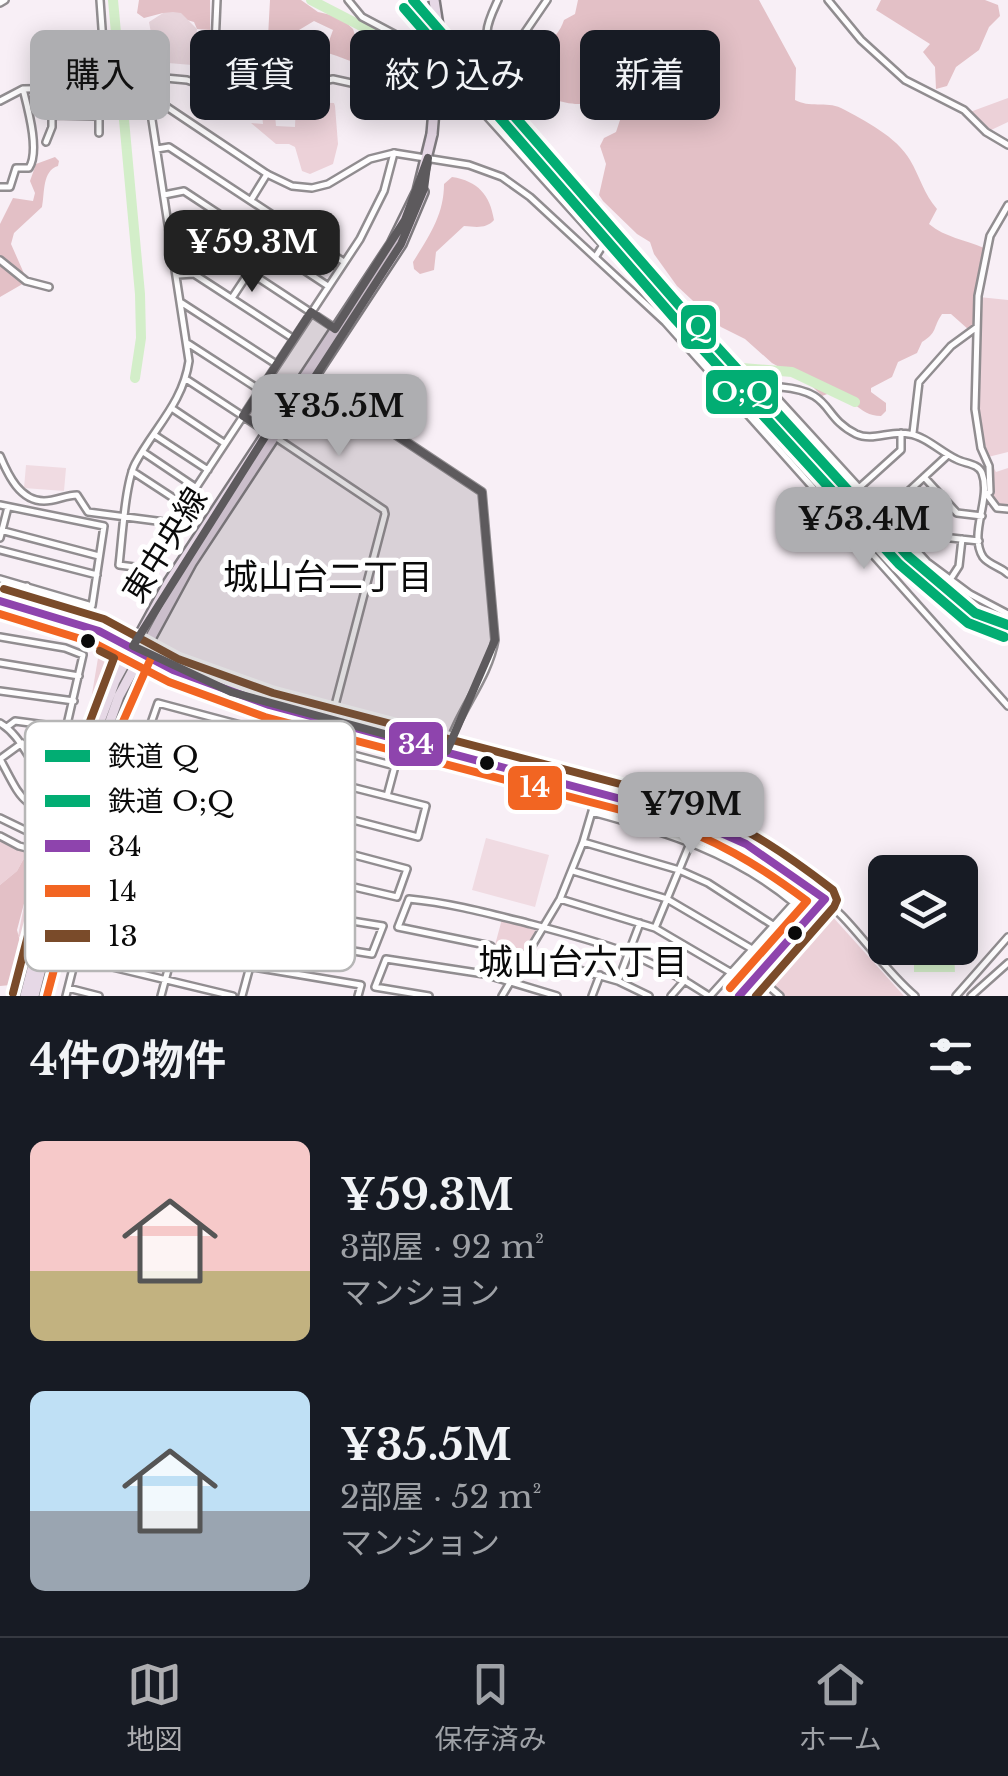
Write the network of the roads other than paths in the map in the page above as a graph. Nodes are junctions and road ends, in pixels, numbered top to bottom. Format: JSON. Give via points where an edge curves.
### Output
{"nodes":[{"id":1,"x":100,"y":0,"type":"edge"},
{"id":2,"x":216,"y":0,"type":"edge"},
{"id":3,"x":348,"y":0,"type":"edge"},
{"id":4,"x":434,"y":0,"type":"edge"},
{"id":5,"x":498,"y":0,"type":"edge"},
{"id":6,"x":547,"y":0,"type":"edge"},
{"id":7,"x":828,"y":0,"type":"edge"},
{"id":8,"x":102,"y":30,"type":"edge"},
{"id":9,"x":215,"y":30,"type":"edge"},
{"id":10,"x":382,"y":30,"type":"edge"},
{"id":11,"x":487,"y":30,"type":"edge"},
{"id":12,"x":527,"y":30,"type":"edge"},
{"id":13,"x":22,"y":89,"type":"junction"},
{"id":14,"x":30,"y":89,"type":"edge"},
{"id":15,"x":0,"y":102,"type":"edge"},
{"id":16,"x":170,"y":109,"type":"edge"},
{"id":17,"x":52,"y":120,"type":"edge"},
{"id":18,"x":99,"y":120,"type":"edge"},
{"id":19,"x":153,"y":120,"type":"edge"},
{"id":20,"x":490,"y":120,"type":"edge"},
{"id":21,"x":99,"y":133,"type":"dead end"},
{"id":22,"x":46,"y":142,"type":"dead end"},
{"id":23,"x":1008,"y":145,"type":"edge"},
{"id":24,"x":157,"y":149,"type":"junction"},
{"id":25,"x":394,"y":153,"type":"junction"},
{"id":26,"x":428,"y":158,"type":"junction"},
{"id":27,"x":267,"y":174,"type":"junction"},
{"id":28,"x":0,"y":187,"type":"edge"},
{"id":29,"x":164,"y":195,"type":"junction"},
{"id":30,"x":251,"y":200,"type":"junction"},
{"id":31,"x":1008,"y":205,"type":"edge"},
{"id":32,"x":282,"y":221,"type":"junction"},
{"id":33,"x":171,"y":233,"type":"junction"},
{"id":34,"x":266,"y":246,"type":"junction"},
{"id":35,"x":596,"y":256,"type":"junction"},
{"id":36,"x":0,"y":260,"type":"edge"},
{"id":37,"x":345,"y":262,"type":"junction"},
{"id":38,"x":249,"y":272,"type":"junction"},
{"id":39,"x":178,"y":274,"type":"junction"},
{"id":40,"x":49,"y":287,"type":"dead end"},
{"id":41,"x":328,"y":287,"type":"junction"},
{"id":42,"x":232,"y":298,"type":"junction"},
{"id":43,"x":182,"y":303,"type":"junction"},
{"id":44,"x":312,"y":312,"type":"junction"},
{"id":45,"x":977,"y":327,"type":"junction"},
{"id":46,"x":336,"y":328,"type":"junction"},
{"id":47,"x":294,"y":339,"type":"junction"},
{"id":48,"x":189,"y":344,"type":"junction"},
{"id":49,"x":277,"y":364,"type":"junction"},
{"id":50,"x":186,"y":379,"type":"junction"},
{"id":51,"x":313,"y":380,"type":"junction"},
{"id":52,"x":765,"y":384,"type":"dead end"},
{"id":53,"x":260,"y":390,"type":"junction"},
{"id":54,"x":772,"y":392,"type":"junction"},
{"id":55,"x":172,"y":409,"type":"junction"},
{"id":56,"x":748,"y":414,"type":"junction"},
{"id":57,"x":242,"y":416,"type":"junction"},
{"id":58,"x":901,"y":434,"type":"junction"},
{"id":59,"x":913,"y":434,"type":"junction"},
{"id":60,"x":155,"y":435,"type":"junction"},
{"id":61,"x":271,"y":435,"type":"junction"},
{"id":62,"x":224,"y":444,"type":"junction"},
{"id":63,"x":143,"y":452,"type":"junction"},
{"id":64,"x":948,"y":455,"type":"junction"},
{"id":65,"x":0,"y":456,"type":"edge"},
{"id":66,"x":208,"y":470,"type":"junction"},
{"id":67,"x":132,"y":471,"type":"junction"},
{"id":68,"x":924,"y":476,"type":"junction"},
{"id":69,"x":196,"y":487,"type":"junction"},
{"id":70,"x":859,"y":488,"type":"junction"},
{"id":71,"x":904,"y":495,"type":"junction"},
{"id":72,"x":986,"y":496,"type":"junction"},
{"id":73,"x":0,"y":505,"type":"edge"},
{"id":74,"x":184,"y":505,"type":"junction"},
{"id":75,"x":8,"y":507,"type":"junction"},
{"id":76,"x":1008,"y":510,"type":"edge"},
{"id":77,"x":883,"y":514,"type":"junction"},
{"id":78,"x":126,"y":516,"type":"junction"},
{"id":79,"x":982,"y":516,"type":"junction"},
{"id":80,"x":172,"y":523,"type":"junction"},
{"id":81,"x":1,"y":533,"type":"edge"},
{"id":82,"x":962,"y":539,"type":"junction"},
{"id":83,"x":979,"y":541,"type":"junction"},
{"id":84,"x":0,"y":550,"type":"edge"},
{"id":85,"x":100,"y":556,"type":"junction"},
{"id":86,"x":1008,"y":574,"type":"edge"},
{"id":87,"x":97,"y":575,"type":"junction"},
{"id":88,"x":0,"y":579,"type":"edge"},
{"id":89,"x":950,"y":580,"type":"junction"},
{"id":90,"x":27,"y":586,"type":"junction"},
{"id":91,"x":0,"y":604,"type":"edge"},
{"id":92,"x":22,"y":607,"type":"junction"},
{"id":93,"x":1008,"y":614,"type":"edge"},
{"id":94,"x":0,"y":636,"type":"edge"},
{"id":95,"x":134,"y":650,"type":"junction"},
{"id":96,"x":0,"y":662,"type":"edge"},
{"id":97,"x":79,"y":676,"type":"junction"},
{"id":98,"x":0,"y":691,"type":"edge"},
{"id":99,"x":74,"y":702,"type":"junction"},
{"id":100,"x":1008,"y":706,"type":"edge"},
{"id":101,"x":70,"y":721,"type":"edge"},
{"id":102,"x":99,"y":721,"type":"edge"},
{"id":103,"x":108,"y":721,"type":"edge"},
{"id":104,"x":152,"y":721,"type":"edge"},
{"id":105,"x":224,"y":721,"type":"edge"},
{"id":106,"x":332,"y":721,"type":"joint"},
{"id":107,"x":3,"y":725,"type":"edge"},
{"id":108,"x":355,"y":727,"type":"edge"},
{"id":109,"x":22,"y":742,"type":"junction"},
{"id":110,"x":25,"y":748,"type":"edge"},
{"id":111,"x":447,"y":751,"type":"junction"},
{"id":112,"x":355,"y":756,"type":"edge"},
{"id":113,"x":355,"y":788,"type":"edge"},
{"id":114,"x":598,"y":791,"type":"junction"},
{"id":115,"x":387,"y":796,"type":"junction"},
{"id":116,"x":25,"y":800,"type":"edge"},
{"id":117,"x":592,"y":812,"type":"junction"},
{"id":118,"x":0,"y":818,"type":"edge"},
{"id":119,"x":355,"y":821,"type":"edge"},
{"id":120,"x":25,"y":830,"type":"edge"},
{"id":121,"x":0,"y":836,"type":"edge"},
{"id":122,"x":691,"y":841,"type":"junction"},
{"id":123,"x":583,"y":842,"type":"junction"},
{"id":124,"x":25,"y":847,"type":"edge"},
{"id":125,"x":355,"y":855,"type":"edge"},
{"id":126,"x":678,"y":870,"type":"junction"},
{"id":127,"x":573,"y":871,"type":"junction"},
{"id":128,"x":355,"y":887,"type":"edge"},
{"id":129,"x":560,"y":899,"type":"junction"},
{"id":130,"x":667,"y":899,"type":"junction"},
{"id":131,"x":825,"y":899,"type":"junction"},
{"id":132,"x":355,"y":921,"type":"edge"},
{"id":133,"x":640,"y":923,"type":"junction"},
{"id":134,"x":774,"y":926,"type":"junction"},
{"id":135,"x":543,"y":928,"type":"junction"},
{"id":136,"x":655,"y":928,"type":"junction"},
{"id":137,"x":1008,"y":937,"type":"edge"},
{"id":138,"x":752,"y":949,"type":"junction"},
{"id":139,"x":629,"y":951,"type":"junction"},
{"id":140,"x":355,"y":952,"type":"edge"},
{"id":141,"x":527,"y":955,"type":"junction"},
{"id":142,"x":1008,"y":963,"type":"edge"},
{"id":143,"x":32,"y":971,"type":"edge"},
{"id":144,"x":40,"y":971,"type":"edge"},
{"id":145,"x":72,"y":971,"type":"edge"},
{"id":146,"x":123,"y":971,"type":"edge"},
{"id":147,"x":167,"y":971,"type":"edge"},
{"id":148,"x":247,"y":971,"type":"edge"},
{"id":149,"x":275,"y":971,"type":"edge"},
{"id":150,"x":731,"y":973,"type":"junction"},
{"id":151,"x":484,"y":974,"type":"junction"},
{"id":152,"x":600,"y":975,"type":"junction"},
{"id":153,"x":757,"y":976,"type":"junction"},
{"id":154,"x":685,"y":980,"type":"junction"},
{"id":155,"x":618,"y":981,"type":"junction"},
{"id":156,"x":164,"y":982,"type":"junction"},
{"id":157,"x":509,"y":982,"type":"junction"},
{"id":158,"x":68,"y":988,"type":"junction"},
{"id":159,"x":773,"y":990,"type":"junction"},
{"id":160,"x":25,"y":996,"type":"edge"},
{"id":161,"x":34,"y":996,"type":"edge"},
{"id":162,"x":66,"y":996,"type":"edge"},
{"id":163,"x":99,"y":996,"type":"edge"},
{"id":164,"x":161,"y":996,"type":"edge"},
{"id":165,"x":233,"y":996,"type":"edge"},
{"id":166,"x":242,"y":996,"type":"edge"},
{"id":167,"x":358,"y":996,"type":"edge"},
{"id":168,"x":429,"y":996,"type":"edge"},
{"id":169,"x":502,"y":996,"type":"edge"},
{"id":170,"x":557,"y":996,"type":"edge"},
{"id":171,"x":592,"y":996,"type":"edge"},
{"id":172,"x":648,"y":996,"type":"edge"},
{"id":173,"x":671,"y":996,"type":"edge"},
{"id":174,"x":709,"y":996,"type":"edge"},
{"id":175,"x":739,"y":996,"type":"edge"},
{"id":176,"x":768,"y":996,"type":"edge"},
{"id":177,"x":780,"y":996,"type":"edge"},
{"id":178,"x":915,"y":996,"type":"edge"},
{"id":179,"x":956,"y":996,"type":"edge"},
{"id":180,"x":971,"y":996,"type":"edge"}],
"edges":[{"from":1,"to":8,"type":"street"},
{"from":2,"to":9,"type":"street"},
{"from":3,"to":10,"type":"street"},
{"from":4,"to":26,"type":"highway","name":"東中央線","bridge":true,"via":[[440,39]]},
{"from":5,"to":11,"type":"street"},
{"from":6,"to":12,"type":"street"},
{"from":7,"to":23,"type":"street","via":[[905,80],[964,110]]},
{"from":13,"to":14,"type":"street"},
{"from":13,"to":15,"type":"street"},
{"from":13,"to":28,"type":"street","via":[[34,160],[29,168],[16,168],[10,187]]},
{"from":16,"to":27,"type":"street"},
{"from":17,"to":22,"type":"street"},
{"from":18,"to":21,"type":"street"},
{"from":19,"to":24,"type":"street"},
{"from":20,"to":35,"type":"street","via":[[603,245]]},
{"from":24,"to":29,"type":"street"},
{"from":24,"to":30,"type":"street","via":[[169,147]]},
{"from":25,"to":26,"type":"street"},
{"from":25,"to":27,"type":"street","via":[[370,158],[318,188]]},
{"from":25,"to":37,"type":"street","via":[[375,212]]},
{"from":26,"to":35,"type":"street","via":[[513,183]]},
{"from":26,"to":46,"type":"highway","name":"東中央線","via":[[406,220]]},
{"from":26,"to":51,"type":"highway","name":"東中央線","via":[[424,189],[401,244]]},
{"from":27,"to":30,"type":"street"},
{"from":29,"to":33,"type":"street"},
{"from":29,"to":34,"type":"street","via":[[184,191]]},
{"from":30,"to":32,"type":"street"},
{"from":31,"to":45,"type":"street","via":[[990,236]]},
{"from":32,"to":34,"type":"street"},
{"from":32,"to":37,"type":"street"},
{"from":33,"to":38,"type":"street","via":[[187,231]]},
{"from":33,"to":39,"type":"street"},
{"from":34,"to":38,"type":"street"},
{"from":34,"to":41,"type":"street"},
{"from":35,"to":56,"type":"street"},
{"from":36,"to":40,"type":"street","via":[[26,281]]},
{"from":37,"to":41,"type":"street"},
{"from":38,"to":42,"type":"street"},
{"from":38,"to":44,"type":"street"},
{"from":39,"to":42,"type":"street","via":[[194,274]]},
{"from":39,"to":43,"type":"street"},
{"from":41,"to":44,"type":"street"},
{"from":42,"to":47,"type":"street"},
{"from":43,"to":48,"type":"street"},
{"from":43,"to":49,"type":"street"},
{"from":44,"to":46,"type":"street"},
{"from":44,"to":47,"type":"street"},
{"from":45,"to":59,"type":"street","via":[[918,382]]},
{"from":45,"to":72,"type":"street","via":[[976,409],[989,466]]},
{"from":46,"to":61,"type":"highway","name":"東中央線"},
{"from":47,"to":49,"type":"street"},
{"from":48,"to":50,"type":"street"},
{"from":48,"to":53,"type":"street"},
{"from":49,"to":53,"type":"street"},
{"from":50,"to":55,"type":"street"},
{"from":50,"to":57,"type":"street"},
{"from":51,"to":61,"type":"highway","name":"東中央線"},
{"from":51,"to":111,"type":"street","via":[[482,492],[495,640]]},
{"from":52,"to":54,"type":"street"},
{"from":53,"to":57,"type":"street"},
{"from":54,"to":56,"type":"street"},
{"from":54,"to":58,"type":"street","via":[[781,386],[806,389],[863,436]]},
{"from":54,"to":70,"type":"street"},
{"from":55,"to":60,"type":"street"},
{"from":55,"to":62,"type":"street"},
{"from":56,"to":100,"type":"street"},
{"from":57,"to":61,"type":"street"},
{"from":57,"to":62,"type":"street"},
{"from":58,"to":59,"type":"street"},
{"from":58,"to":70,"type":"street","via":[[901,450]]},
{"from":59,"to":64,"type":"street"},
{"from":60,"to":63,"type":"street"},
{"from":60,"to":66,"type":"street"},
{"from":61,"to":95,"type":"highway","name":"東中央線"},
{"from":61,"to":106,"type":"street","via":[[386,514]]},
{"from":62,"to":66,"type":"street"},
{"from":63,"to":67,"type":"street"},
{"from":63,"to":69,"type":"street"},
{"from":64,"to":68,"type":"street"},
{"from":64,"to":72,"type":"street","via":[[980,468]]},
{"from":65,"to":78,"type":"street","via":[[18,488],[32,498],[77,495],[88,512]]},
{"from":66,"to":69,"type":"street"},
{"from":67,"to":74,"type":"street"},
{"from":67,"to":78,"type":"street"},
{"from":68,"to":71,"type":"street"},
{"from":68,"to":79,"type":"street","via":[[957,513]]},
{"from":69,"to":74,"type":"street"},
{"from":70,"to":77,"type":"street"},
{"from":71,"to":77,"type":"street"},
{"from":71,"to":82,"type":"street","via":[[942,537]]},
{"from":72,"to":76,"type":"street"},
{"from":72,"to":79,"type":"street"},
{"from":73,"to":75,"type":"street"},
{"from":74,"to":80,"type":"street"},
{"from":75,"to":81,"type":"street"},
{"from":75,"to":85,"type":"street","via":[[104,526]]},
{"from":77,"to":89,"type":"street"},
{"from":78,"to":80,"type":"street"},
{"from":78,"to":80,"type":"street","via":[[119,565],[142,568]]},
{"from":79,"to":83,"type":"street"},
{"from":81,"to":85,"type":"street"},
{"from":82,"to":83,"type":"street"},
{"from":82,"to":89,"type":"street"},
{"from":83,"to":86,"type":"street","via":[[986,561]]},
{"from":84,"to":87,"type":"street"},
{"from":85,"to":87,"type":"street"},
{"from":87,"to":90,"type":"street","via":[[92,606]]},
{"from":88,"to":90,"type":"street"},
{"from":89,"to":93,"type":"street"},
{"from":90,"to":92,"type":"street"},
{"from":91,"to":92,"type":"street"},
{"from":91,"to":95,"type":"street"},
{"from":92,"to":95,"type":"street","via":[[73,621]]},
{"from":94,"to":97,"type":"street","via":[[82,653]]},
{"from":95,"to":102,"type":"highway","name":"東中央線"},
{"from":95,"to":103,"type":"highway","name":"東中央線"},
{"from":95,"to":106,"type":"street","via":[[231,692]]},
{"from":96,"to":97,"type":"street"},
{"from":97,"to":99,"type":"street"},
{"from":98,"to":99,"type":"street"},
{"from":99,"to":101,"type":"street"},
{"from":104,"to":105,"type":"street","via":[[158,703]]},
{"from":107,"to":109,"type":"street"},
{"from":108,"to":111,"type":"street"},
{"from":109,"to":110,"type":"street"},
{"from":109,"to":116,"type":"street","via":[[0,759]]},
{"from":111,"to":114,"type":"street"},
{"from":112,"to":115,"type":"street","via":[[395,766]]},
{"from":113,"to":115,"type":"street"},
{"from":114,"to":117,"type":"street"},
{"from":114,"to":131,"type":"street","via":[[731,834]]},
{"from":115,"to":119,"type":"street","via":[[426,806],[418,838]]},
{"from":117,"to":122,"type":"street"},
{"from":117,"to":123,"type":"street"},
{"from":118,"to":120,"type":"street"},
{"from":121,"to":124,"type":"street"},
{"from":122,"to":126,"type":"street"},
{"from":122,"to":134,"type":"street","via":[[794,902]]},
{"from":123,"to":126,"type":"street"},
{"from":123,"to":127,"type":"street"},
{"from":125,"to":128,"type":"street","via":[[408,868],[397,896]]},
{"from":126,"to":130,"type":"street"},
{"from":126,"to":134,"type":"street"},
{"from":127,"to":129,"type":"street"},
{"from":127,"to":130,"type":"street"},
{"from":129,"to":133,"type":"street"},
{"from":129,"to":135,"type":"street"},
{"from":130,"to":136,"type":"street"},
{"from":130,"to":138,"type":"street"},
{"from":131,"to":153,"type":"street"},
{"from":131,"to":178,"type":"street"},
{"from":132,"to":140,"type":"street","via":[[384,926],[372,954]]},
{"from":133,"to":136,"type":"street"},
{"from":133,"to":139,"type":"street"},
{"from":134,"to":138,"type":"street"},
{"from":135,"to":139,"type":"street"},
{"from":135,"to":141,"type":"street"},
{"from":135,"to":151,"type":"street","via":[[410,899],[398,927],[491,946]]},
{"from":136,"to":150,"type":"street"},
{"from":137,"to":179,"type":"street"},
{"from":138,"to":150,"type":"street"},
{"from":139,"to":154,"type":"street"},
{"from":139,"to":155,"type":"street"},
{"from":141,"to":152,"type":"street"},
{"from":141,"to":157,"type":"street"},
{"from":142,"to":180,"type":"street"},
{"from":143,"to":160,"type":"highway","name":"東中央線"},
{"from":144,"to":161,"type":"highway","name":"東中央線"},
{"from":145,"to":158,"type":"street"},
{"from":146,"to":156,"type":"street"},
{"from":147,"to":156,"type":"street"},
{"from":148,"to":166,"type":"street"},
{"from":149,"to":167,"type":"street","via":[[362,984]]},
{"from":150,"to":174,"type":"street"},
{"from":151,"to":157,"type":"street"},
{"from":151,"to":168,"type":"street","via":[[386,958],[375,987]]},
{"from":152,"to":155,"type":"street"},
{"from":152,"to":171,"type":"street"},
{"from":153,"to":159,"type":"street"},
{"from":153,"to":175,"type":"street"},
{"from":154,"to":173,"type":"street"},
{"from":154,"to":174,"type":"street"},
{"from":155,"to":172,"type":"street"},
{"from":156,"to":164,"type":"street"},
{"from":156,"to":165,"type":"street"},
{"from":157,"to":169,"type":"street"},
{"from":157,"to":170,"type":"street"},
{"from":158,"to":162,"type":"street"},
{"from":158,"to":163,"type":"street"},
{"from":159,"to":176,"type":"street"},
{"from":159,"to":177,"type":"street"}]}
